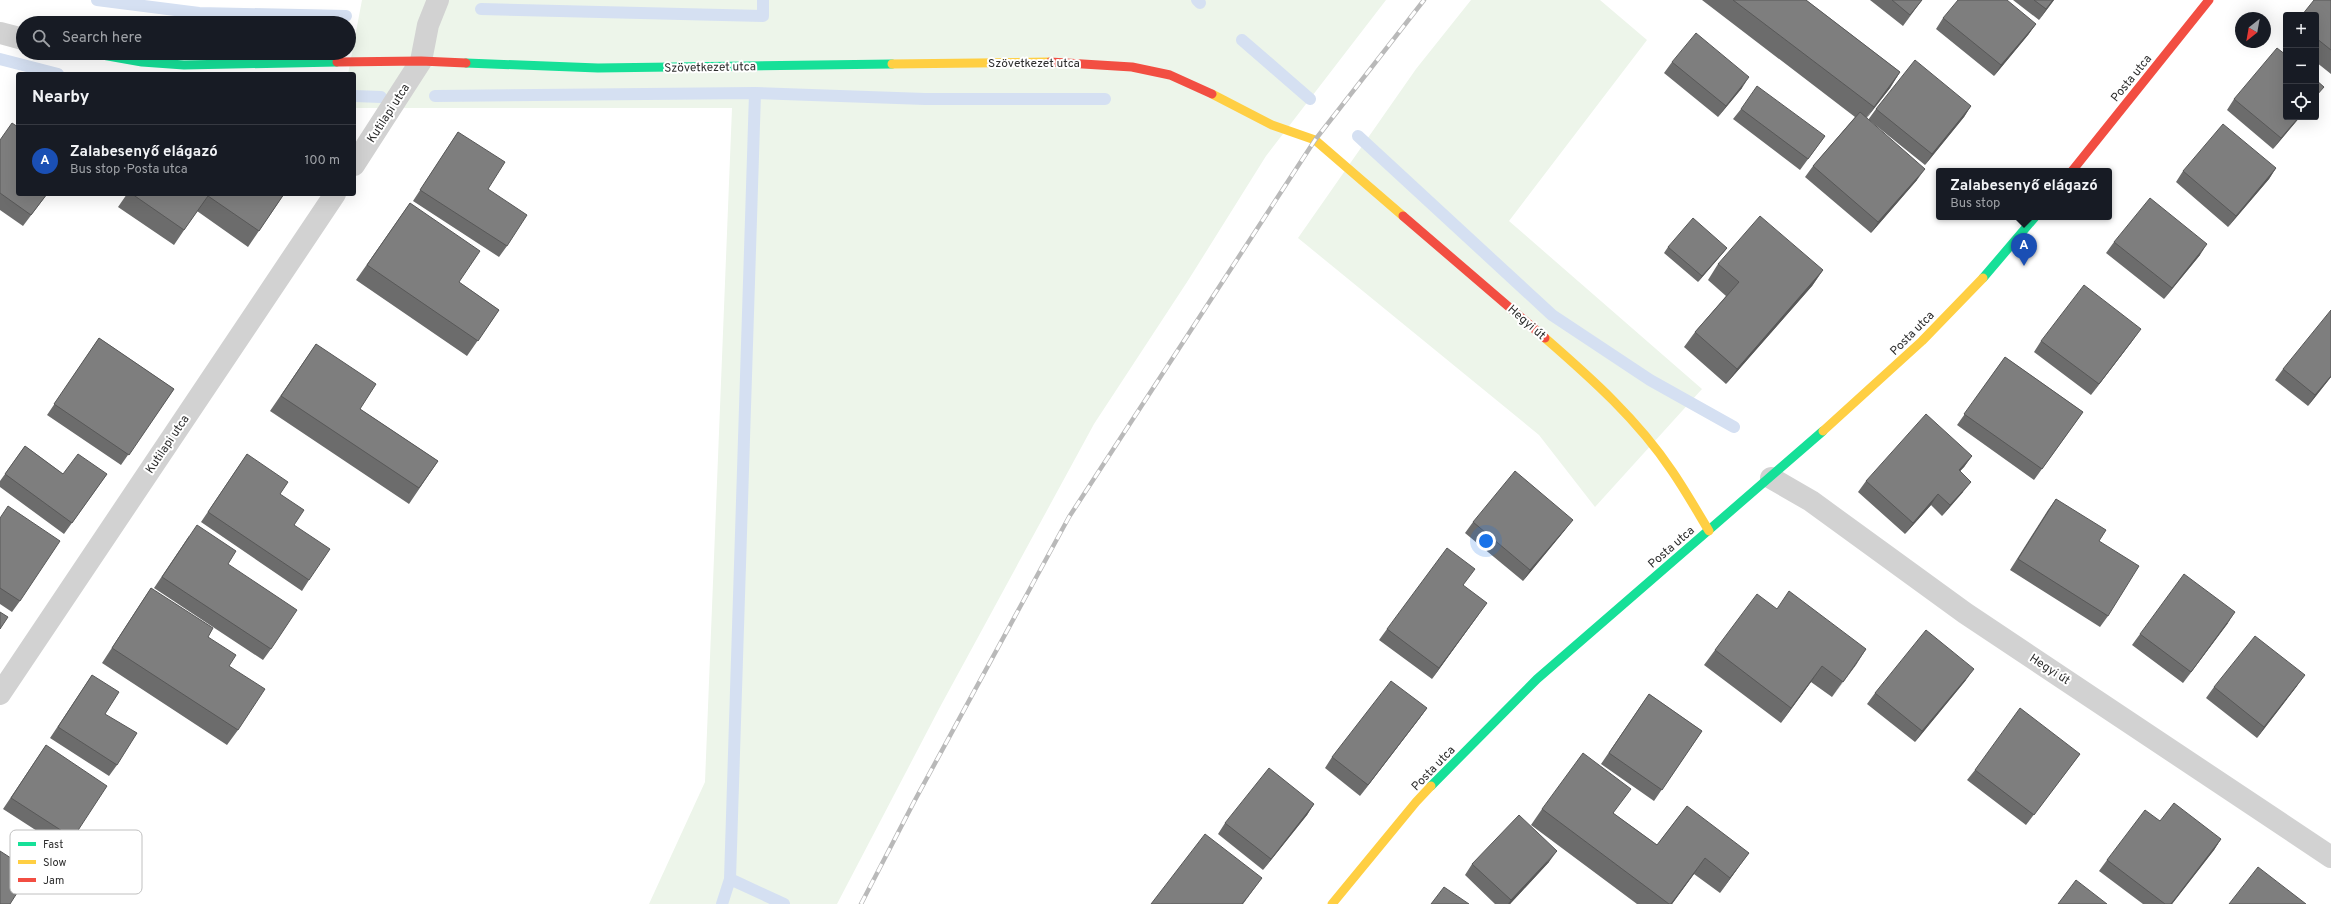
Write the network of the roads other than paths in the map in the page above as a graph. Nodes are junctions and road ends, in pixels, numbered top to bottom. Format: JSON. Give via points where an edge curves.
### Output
{"nodes":[{"id":1,"x":438,"y":0,"type":"edge"},
{"id":2,"x":2209,"y":0,"type":"edge"},
{"id":3,"x":0,"y":33,"type":"edge"},
{"id":4,"x":16,"y":37,"type":"edge"},
{"id":5,"x":131,"y":60,"type":"edge"},
{"id":6,"x":421,"y":61,"type":"junction"},
{"id":7,"x":1316,"y":140,"type":"joint"},
{"id":8,"x":356,"y":162,"type":"edge"},
{"id":9,"x":2074,"y":168,"type":"edge"},
{"id":10,"x":334,"y":196,"type":"edge"},
{"id":11,"x":2032,"y":220,"type":"edge"},
{"id":12,"x":1771,"y":478,"type":"junction"},
{"id":13,"x":1709,"y":531,"type":"junction"},
{"id":14,"x":0,"y":694,"type":"edge"},
{"id":15,"x":2331,"y":857,"type":"edge"},
{"id":16,"x":1332,"y":904,"type":"edge"}],
"edges":[{"from":1,"to":6,"type":"street","via":[[428,25]]},
{"from":2,"to":9,"type":"street","name":"Posta utca"},
{"from":3,"to":4,"type":"street"},
{"from":5,"to":6,"type":"street","name":"Szövetkezet utca","via":[[184,65]]},
{"from":6,"to":7,"type":"street","name":"Szövetkezet utca","via":[[598,68],[1069,62],[1102,64],[1170,75],[1234,104],[1272,125]]},
{"from":6,"to":8,"type":"street","name":"Kutilapi utca"},
{"from":7,"to":13,"type":"street","name":"Hegyi út","via":[[1586,374],[1637,426],[1672,470]]},
{"from":10,"to":14,"type":"street","name":"Kutilapi utca"},
{"from":11,"to":12,"type":"street","name":"Posta utca","via":[[1993,267],[1922,341]]},
{"from":12,"to":13,"type":"street","name":"Posta utca"},
{"from":12,"to":15,"type":"street","name":"Hegyi út","via":[[1811,500],[1965,613]]},
{"from":13,"to":16,"type":"street","name":"Posta utca","via":[[1537,679],[1416,802]]}]}
